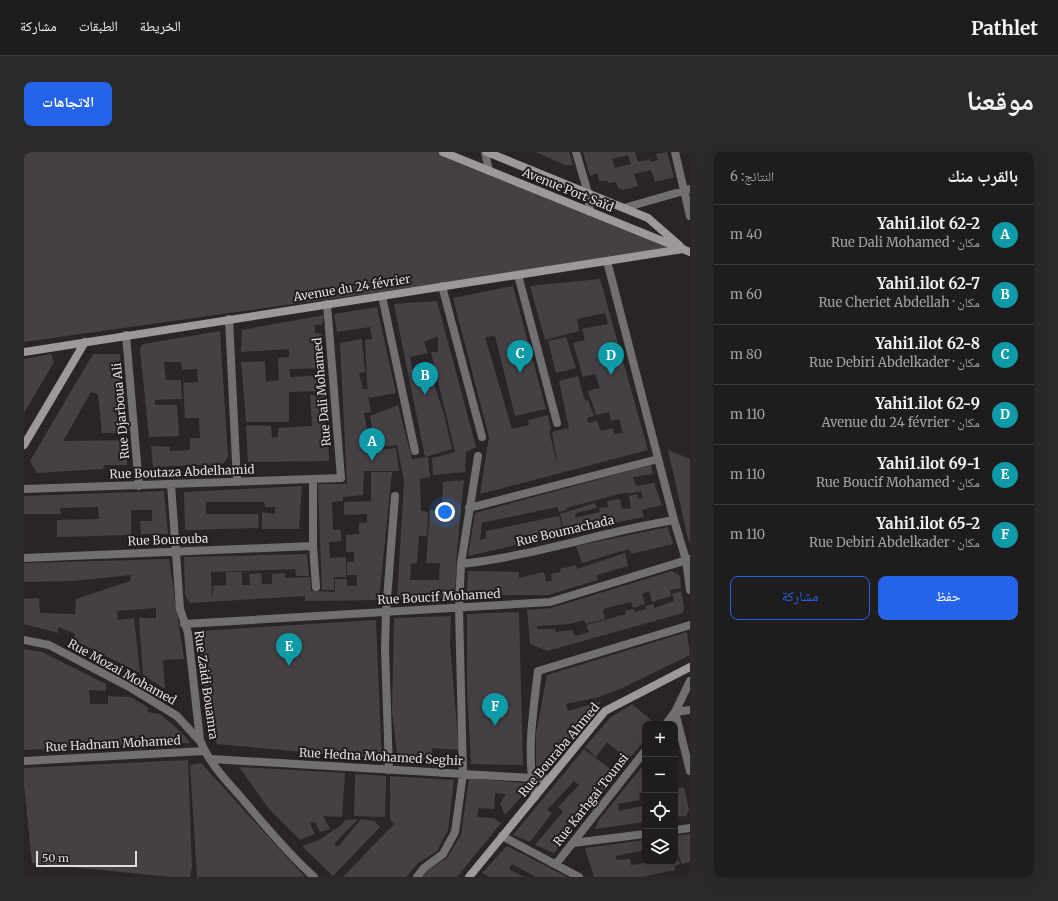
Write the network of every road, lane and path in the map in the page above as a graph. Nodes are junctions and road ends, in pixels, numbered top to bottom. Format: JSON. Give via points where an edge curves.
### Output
{"nodes":[{"id":1,"x":443,"y":152,"type":"edge"},
{"id":2,"x":486,"y":152,"type":"edge"},
{"id":3,"x":576,"y":152,"type":"edge"},
{"id":4,"x":675,"y":152,"type":"edge"},
{"id":5,"x":489,"y":171,"type":"junction"},
{"id":6,"x":687,"y":190,"type":"edge"},
{"id":7,"x":588,"y":193,"type":"junction"},
{"id":8,"x":624,"y":208,"type":"junction"},
{"id":9,"x":590,"y":212,"type":"junction"},
{"id":10,"x":690,"y":216,"type":"edge"},
{"id":11,"x":687,"y":251,"type":"edge"},
{"id":12,"x":607,"y":261,"type":"junction"},
{"id":13,"x":518,"y":275,"type":"junction"},
{"id":14,"x":442,"y":286,"type":"junction"},
{"id":15,"x":382,"y":296,"type":"junction"},
{"id":16,"x":327,"y":304,"type":"junction"},
{"id":17,"x":228,"y":319,"type":"junction"},
{"id":18,"x":126,"y":335,"type":"junction"},
{"id":19,"x":85,"y":342,"type":"junction"},
{"id":20,"x":24,"y":352,"type":"edge"},
{"id":21,"x":557,"y":423,"type":"dead end"},
{"id":22,"x":482,"y":437,"type":"dead end"},
{"id":23,"x":24,"y":445,"type":"edge"},
{"id":24,"x":415,"y":451,"type":"dead end"},
{"id":25,"x":478,"y":456,"type":"dead end"},
{"id":26,"x":658,"y":459,"type":"junction"},
{"id":27,"x":341,"y":478,"type":"joint"},
{"id":28,"x":313,"y":480,"type":"junction"},
{"id":29,"x":237,"y":482,"type":"junction"},
{"id":30,"x":171,"y":484,"type":"junction"},
{"id":31,"x":139,"y":486,"type":"junction"},
{"id":32,"x":24,"y":489,"type":"edge"},
{"id":33,"x":395,"y":496,"type":"dead end"},
{"id":34,"x":469,"y":508,"type":"junction"},
{"id":35,"x":674,"y":520,"type":"junction"},
{"id":36,"x":313,"y":546,"type":"junction"},
{"id":37,"x":176,"y":552,"type":"junction"},
{"id":38,"x":24,"y":558,"type":"edge"},
{"id":39,"x":688,"y":560,"type":"edge"},
{"id":40,"x":461,"y":564,"type":"junction"},
{"id":41,"x":316,"y":586,"type":"dead end"},
{"id":42,"x":690,"y":590,"type":"edge"},
{"id":43,"x":459,"y":608,"type":"junction"},
{"id":44,"x":386,"y":612,"type":"junction"},
{"id":45,"x":184,"y":624,"type":"junction"},
{"id":46,"x":690,"y":625,"type":"edge"},
{"id":47,"x":24,"y":640,"type":"edge"},
{"id":48,"x":690,"y":667,"type":"edge"},
{"id":49,"x":690,"y":681,"type":"edge"},
{"id":50,"x":690,"y":710,"type":"edge"},
{"id":51,"x":675,"y":712,"type":"junction"},
{"id":52,"x":668,"y":721,"type":"edge"},
{"id":53,"x":200,"y":740,"type":"junction"},
{"id":54,"x":204,"y":751,"type":"junction"},
{"id":55,"x":642,"y":755,"type":"edge"},
{"id":56,"x":211,"y":759,"type":"junction"},
{"id":57,"x":24,"y":761,"type":"edge"},
{"id":58,"x":389,"y":770,"type":"junction"},
{"id":59,"x":690,"y":771,"type":"edge"},
{"id":60,"x":463,"y":774,"type":"junction"},
{"id":61,"x":531,"y":778,"type":"junction"},
{"id":62,"x":549,"y":779,"type":"junction"},
{"id":63,"x":535,"y":796,"type":"junction"},
{"id":64,"x":690,"y":828,"type":"edge"},
{"id":65,"x":678,"y":830,"type":"edge"},
{"id":66,"x":642,"y":834,"type":"edge"},
{"id":67,"x":502,"y":836,"type":"junction"},
{"id":68,"x":573,"y":843,"type":"junction"},
{"id":69,"x":556,"y":864,"type":"junction"},
{"id":70,"x":471,"y":876,"type":"edge"},
{"id":71,"x":314,"y":877,"type":"edge"},
{"id":72,"x":417,"y":877,"type":"edge"},
{"id":73,"x":579,"y":877,"type":"edge"}],
"edges":[{"from":1,"to":5,"type":"street","name":"Avenue Port Saïd"},
{"from":2,"to":5,"type":"street"},
{"from":2,"to":7,"type":"street","name":"Avenue Port Saïd"},
{"from":3,"to":7,"type":"street"},
{"from":4,"to":6,"type":"street"},
{"from":5,"to":9,"type":"street","name":"Avenue Port Saïd"},
{"from":6,"to":8,"type":"street"},
{"from":6,"to":10,"type":"street"},
{"from":7,"to":8,"type":"street","name":"Avenue Port Saïd"},
{"from":7,"to":9,"type":"street"},
{"from":8,"to":11,"type":"street","name":"Avenue Port Saïd","via":[[648,218]]},
{"from":9,"to":11,"type":"street","name":"Avenue Port Saïd"},
{"from":11,"to":12,"type":"street","name":"Avenue du 24 février"},
{"from":12,"to":13,"type":"street","name":"Avenue du 24 février"},
{"from":12,"to":26,"type":"street"},
{"from":13,"to":14,"type":"street","name":"Avenue du 24 février"},
{"from":13,"to":21,"type":"street"},
{"from":14,"to":15,"type":"street","name":"Avenue du 24 février"},
{"from":14,"to":22,"type":"street"},
{"from":15,"to":16,"type":"street","name":"Avenue du 24 février"},
{"from":15,"to":24,"type":"street"},
{"from":16,"to":17,"type":"street","name":"Avenue du 24 février"},
{"from":16,"to":27,"type":"street","name":"Rue Dali Mohamed"},
{"from":17,"to":18,"type":"street","name":"Avenue du 24 février"},
{"from":17,"to":29,"type":"street"},
{"from":18,"to":19,"type":"street","name":"Avenue du 24 février"},
{"from":18,"to":31,"type":"street","name":"Rue Djarboua Ali"},
{"from":19,"to":20,"type":"street","name":"Avenue du 24 février"},
{"from":19,"to":23,"type":"street"},
{"from":25,"to":34,"type":"street"},
{"from":26,"to":34,"type":"street"},
{"from":26,"to":35,"type":"street"},
{"from":27,"to":28,"type":"street","name":"Rue Boutaza Abdelhamid"},
{"from":28,"to":29,"type":"street","name":"Rue Boutaza Abdelhamid"},
{"from":28,"to":36,"type":"street"},
{"from":29,"to":30,"type":"street","name":"Rue Boutaza Abdelhamid"},
{"from":30,"to":31,"type":"street","name":"Rue Boutaza Abdelhamid"},
{"from":30,"to":37,"type":"street","name":"Rue Zaidi Bouamra"},
{"from":31,"to":32,"type":"street","name":"Rue Boutaza Abdelhamid"},
{"from":33,"to":44,"type":"street"},
{"from":34,"to":40,"type":"street"},
{"from":35,"to":39,"type":"street"},
{"from":35,"to":40,"type":"street","name":"Rue Boumachada","via":[[491,560]]},
{"from":36,"to":37,"type":"street","name":"Rue Bourouba"},
{"from":36,"to":41,"type":"street"},
{"from":37,"to":38,"type":"street","name":"Rue Bourouba"},
{"from":37,"to":45,"type":"street","name":"Rue Zaidi Bouamra","via":[[180,609]]},
{"from":39,"to":42,"type":"street"},
{"from":39,"to":43,"type":"street","name":"Rue Boucif Mohamed","via":[[550,602]]},
{"from":40,"to":43,"type":"street"},
{"from":43,"to":44,"type":"street","name":"Rue Boucif Mohamed"},
{"from":43,"to":60,"type":"street"},
{"from":44,"to":45,"type":"street","name":"Rue Boucif Mohamed"},
{"from":44,"to":58,"type":"street","via":[[386,719]]},
{"from":45,"to":53,"type":"street","name":"Rue Zaidi Bouamra","via":[[188,633]]},
{"from":46,"to":61,"type":"street","via":[[538,671],[530,733]]},
{"from":47,"to":53,"type":"street","name":"Rue Mozai Mohamed","via":[[49,645],[131,688],[177,716]]},
{"from":48,"to":62,"type":"street","name":"Rue Bouraba Ahmed","via":[[605,711]]},
{"from":49,"to":51,"type":"street"},
{"from":50,"to":51,"type":"street"},
{"from":51,"to":52,"type":"street"},
{"from":51,"to":59,"type":"street"},
{"from":53,"to":54,"type":"street","name":"Rue Zaidi Bouamra"},
{"from":54,"to":56,"type":"street","name":"Rue Zaidi Bouamra"},
{"from":54,"to":57,"type":"street","name":"Rue Hadnam Mohamed"},
{"from":55,"to":68,"type":"street","name":"Rue Karhgai Tounsi"},
{"from":56,"to":58,"type":"street","name":"Rue Hedna Mohamed Seghir"},
{"from":56,"to":71,"type":"street","name":"Rue Zaidi Bouamra","via":[[217,770],[292,858]]},
{"from":58,"to":60,"type":"street","name":"Rue Hedna Mohamed Seghir"},
{"from":60,"to":61,"type":"street","name":"Rue Hedna Mohamed Seghir"},
{"from":60,"to":72,"type":"street","via":[[456,832],[443,854],[424,868]]},
{"from":61,"to":62,"type":"street","name":"Rue Hedna Mohamed Seghir"},
{"from":61,"to":63,"type":"street"},
{"from":62,"to":63,"type":"street","name":"Rue Bouraba Ahmed"},
{"from":63,"to":67,"type":"street","name":"Rue Bouraba Ahmed"},
{"from":64,"to":65,"type":"street"},
{"from":66,"to":68,"type":"street"},
{"from":67,"to":69,"type":"street"},
{"from":67,"to":70,"type":"street","name":"Rue Bouraba Ahmed"},
{"from":68,"to":69,"type":"street","name":"Rue Karhgai Tounsi"},
{"from":69,"to":73,"type":"street"}]}
